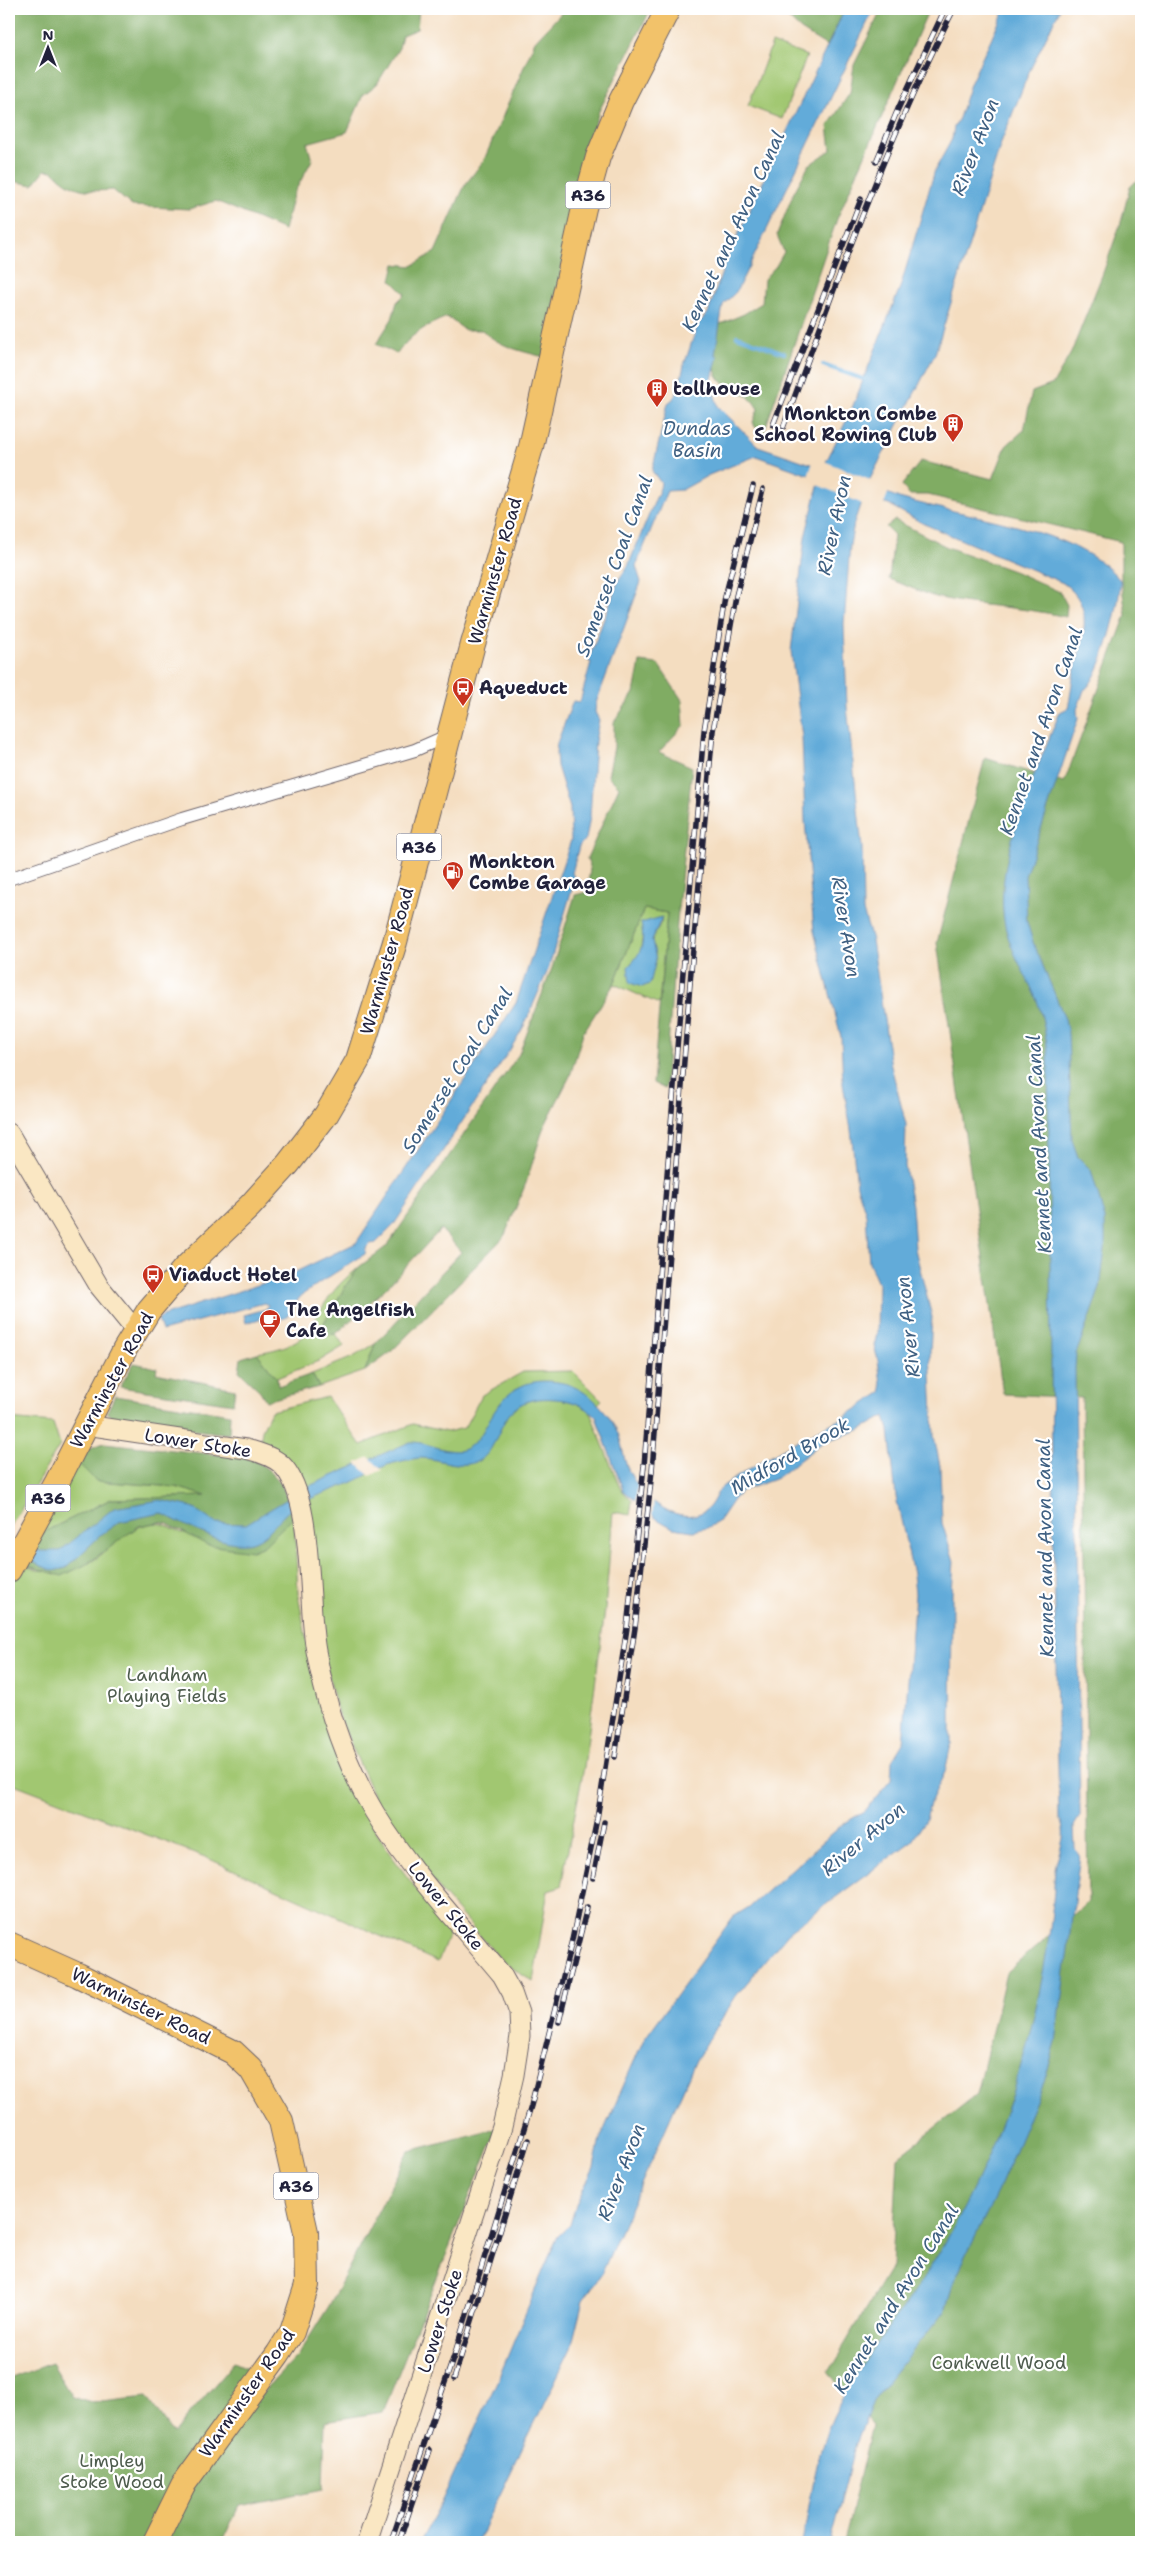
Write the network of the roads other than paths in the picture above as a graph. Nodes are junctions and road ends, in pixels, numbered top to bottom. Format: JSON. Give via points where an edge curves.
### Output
{"nodes":[{"id":1,"x":668,"y":9,"type":"edge"},
{"id":2,"x":449,"y":735,"type":"junction"},
{"id":3,"x":9,"y":879,"type":"edge"},
{"id":4,"x":9,"y":1134,"type":"edge"},
{"id":5,"x":130,"y":1324,"type":"junction"},
{"id":6,"x":86,"y":1425,"type":"junction"},
{"id":7,"x":9,"y":1570,"type":"edge"},
{"id":8,"x":9,"y":1944,"type":"edge"},
{"id":9,"x":155,"y":2542,"type":"edge"},
{"id":10,"x":367,"y":2542,"type":"edge"}],
"edges":[{"from":1,"to":2,"type":"highway","name":"Warminster Road","number":"A36","via":[[621,101],[598,158],[531,447]]},
{"from":2,"to":3,"type":"street","via":[[415,750],[182,819]]},
{"from":2,"to":5,"type":"highway","name":"Warminster Road","number":"A36","via":[[395,942],[365,1040],[349,1078],[326,1115],[288,1164],[250,1206],[184,1269],[149,1310]]},
{"from":4,"to":5,"type":"main road","via":[[99,1286]]},
{"from":5,"to":6,"type":"highway","name":"Warminster Road","number":"A36","via":[[124,1349]]},
{"from":6,"to":7,"type":"highway","name":"Warminster Road","number":"A36"},
{"from":6,"to":10,"type":"main road","name":"Lower Stoke","via":[[246,1449],[280,1464],[294,1485],[301,1507],[306,1531],[315,1650],[332,1714],[357,1779],[384,1827],[502,1975],[519,2013],[518,2055],[502,2127]]},
{"from":8,"to":9,"type":"highway","name":"Warminster Road","number":"A36","via":[[233,2052],[252,2069],[281,2121],[306,2232],[307,2285],[301,2307],[292,2332],[278,2354],[183,2485]]}]}
